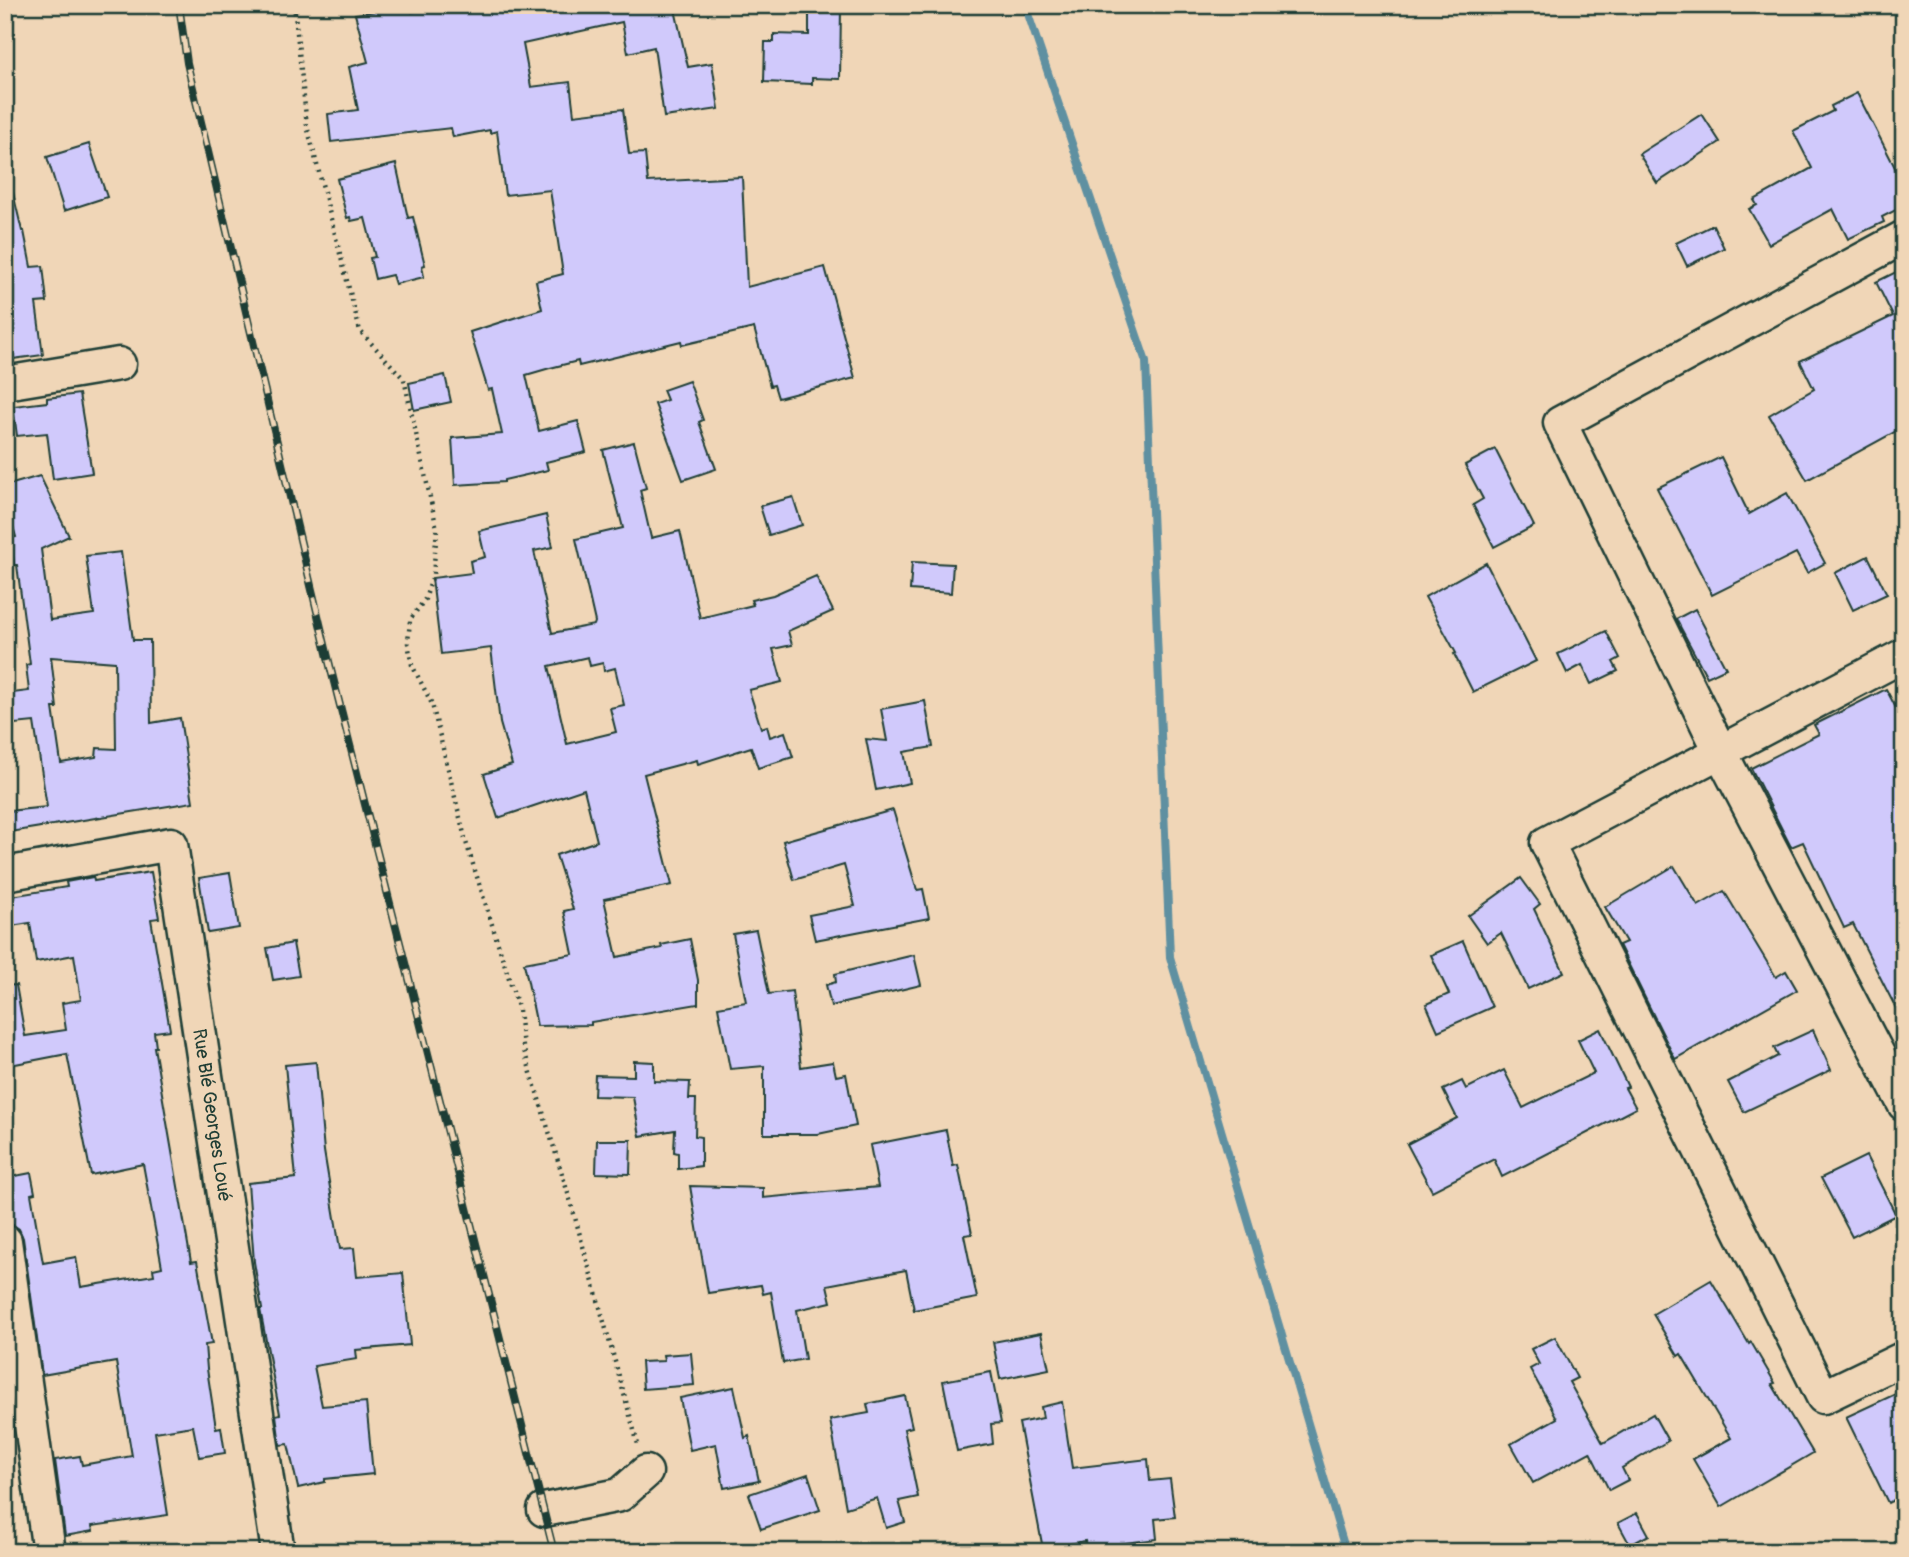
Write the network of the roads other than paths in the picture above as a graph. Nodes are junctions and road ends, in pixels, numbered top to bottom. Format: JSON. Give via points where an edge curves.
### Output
{"nodes":[{"id":1,"x":1904,"y":237,"type":"edge"},
{"id":2,"x":119,"y":364,"type":"dead end"},
{"id":3,"x":5,"y":383,"type":"edge"},
{"id":4,"x":1904,"y":655,"type":"edge"},
{"id":5,"x":1720,"y":751,"type":"junction"},
{"id":6,"x":5,"y":874,"type":"edge"},
{"id":7,"x":1904,"y":1104,"type":"edge"},
{"id":8,"x":5,"y":1241,"type":"edge"},
{"id":9,"x":13,"y":1348,"type":"edge"},
{"id":10,"x":1904,"y":1358,"type":"edge"},
{"id":11,"x":646,"y":1472,"type":"road end"},
{"id":12,"x":544,"y":1510,"type":"dead end"},
{"id":13,"x":49,"y":1552,"type":"edge"},
{"id":14,"x":278,"y":1552,"type":"edge"}],
"edges":[{"from":1,"to":5,"type":"street","via":[[1559,423]]},
{"from":2,"to":3,"type":"street"},
{"from":4,"to":5,"type":"street"},
{"from":5,"to":7,"type":"street"},
{"from":5,"to":10,"type":"street","via":[[1547,843],[1823,1397]]},
{"from":6,"to":14,"type":"street","name":"Rue Blé Georges Loué","via":[[171,844]]},
{"from":8,"to":9,"type":"street"},
{"from":9,"to":13,"type":"street"},
{"from":11,"to":12,"type":"street","via":[[620,1496]]}]}
